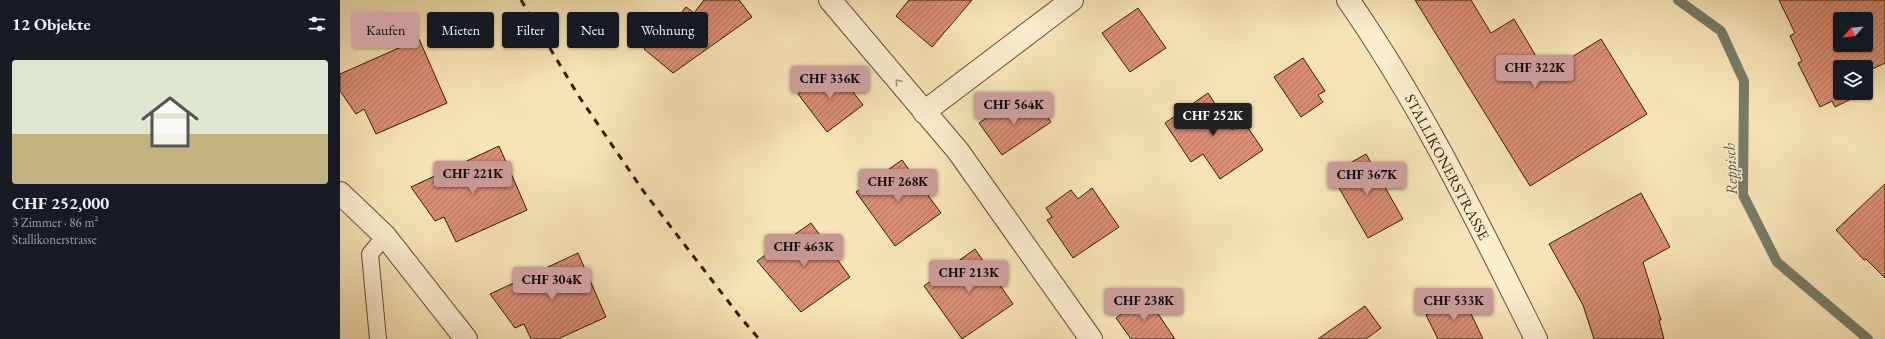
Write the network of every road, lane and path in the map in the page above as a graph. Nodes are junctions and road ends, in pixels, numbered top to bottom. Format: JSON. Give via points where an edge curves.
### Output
{"nodes":[{"id":1,"x":830,"y":0,"type":"edge"},
{"id":2,"x":1072,"y":0,"type":"edge"},
{"id":3,"x":1348,"y":0,"type":"edge"},
{"id":4,"x":924,"y":112,"type":"junction"},
{"id":5,"x":340,"y":193,"type":"edge"},
{"id":6,"x":385,"y":236,"type":"junction"},
{"id":7,"x":378,"y":339,"type":"edge"},
{"id":8,"x":466,"y":339,"type":"edge"},
{"id":9,"x":1090,"y":339,"type":"edge"},
{"id":10,"x":1536,"y":339,"type":"edge"}],
"edges":[{"from":4,"to":1,"type":"street","one_way":true},
{"from":2,"to":4,"type":"street"},
{"from":3,"to":10,"type":"street","name":"STALLIKONERSTRASSE","via":[[1409,94]]},
{"from":4,"to":9,"type":"street","via":[[958,151]]},
{"from":5,"to":6,"type":"street"},
{"from":6,"to":7,"type":"lane","via":[[370,254]]},
{"from":6,"to":8,"type":"street"}]}
